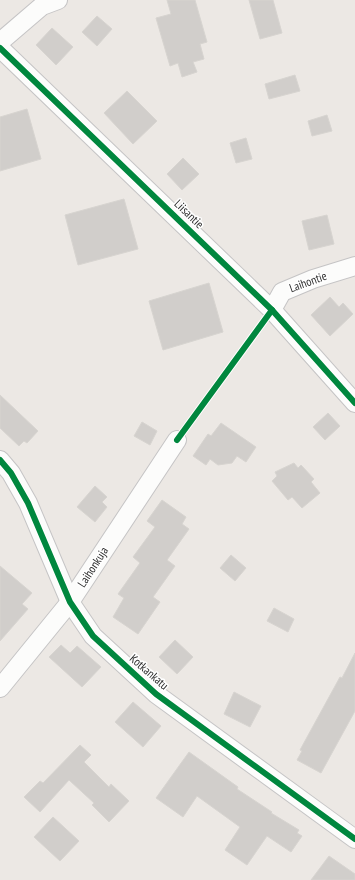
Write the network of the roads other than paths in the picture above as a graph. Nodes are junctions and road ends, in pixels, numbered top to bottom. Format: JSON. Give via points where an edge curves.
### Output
{"nodes":[{"id":1,"x":58,"y":0,"type":"edge"},
{"id":2,"x":0,"y":42,"type":"edge"},
{"id":3,"x":0,"y":48,"type":"edge"},
{"id":4,"x":355,"y":266,"type":"edge"},
{"id":5,"x":272,"y":310,"type":"junction"},
{"id":6,"x":355,"y":403,"type":"edge"},
{"id":7,"x":176,"y":440,"type":"dead end"},
{"id":8,"x":0,"y":460,"type":"edge"},
{"id":9,"x":70,"y":602,"type":"junction"},
{"id":10,"x":0,"y":688,"type":"edge"},
{"id":11,"x":355,"y":838,"type":"edge"}],
"edges":[{"from":1,"to":2,"type":"street","via":[[42,6]]},
{"from":3,"to":5,"type":"street","name":"Liisantie"},
{"from":4,"to":5,"type":"street","name":"Laihontie","via":[[282,292]]},
{"from":5,"to":6,"type":"street","name":"Liisantie"},
{"from":7,"to":9,"type":"street","name":"Laihonkuja"},
{"from":8,"to":9,"type":"street","name":"Kotkankatu","via":[[28,503]]},
{"from":9,"to":10,"type":"street","name":"Laihonkuja"},
{"from":9,"to":11,"type":"street","name":"Kotkankatu","via":[[93,636],[156,694]]}]}
